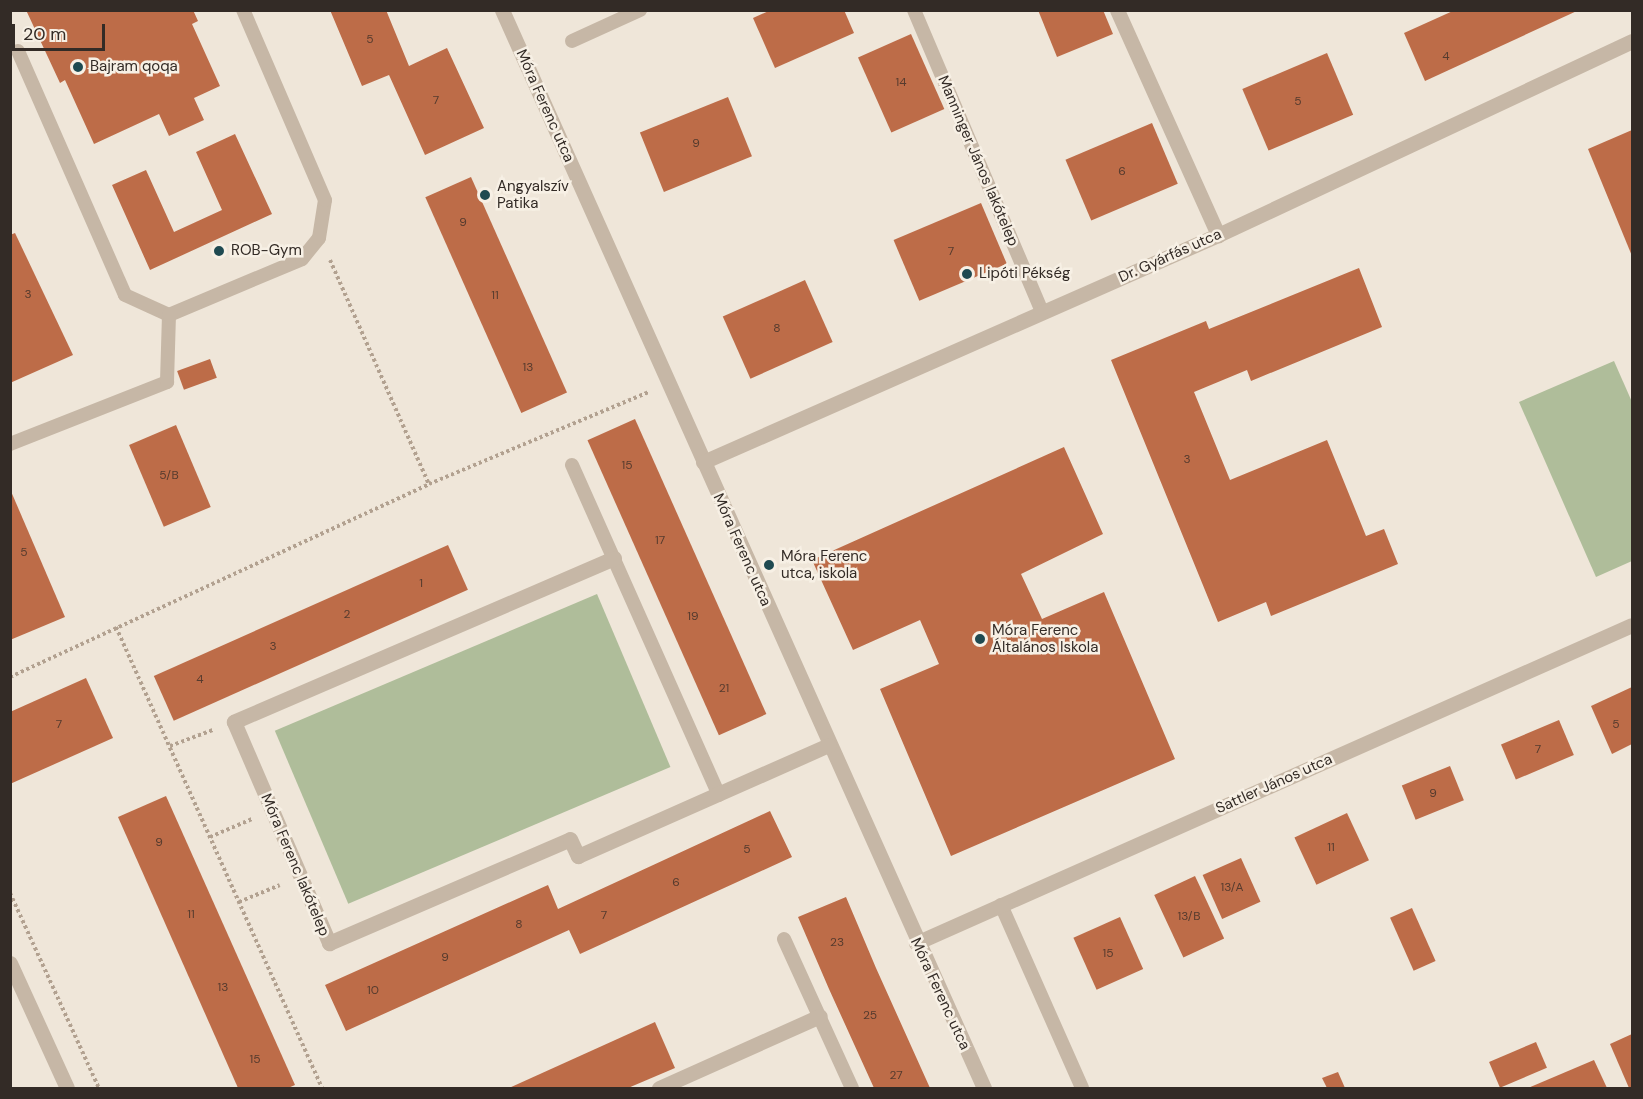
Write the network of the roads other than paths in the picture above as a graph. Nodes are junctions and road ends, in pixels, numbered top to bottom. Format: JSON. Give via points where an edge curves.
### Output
{"nodes":[{"id":1,"x":243,"y":10,"type":"edge"},
{"id":2,"x":501,"y":10,"type":"edge"},
{"id":3,"x":640,"y":10,"type":"edge"},
{"id":4,"x":914,"y":10,"type":"edge"},
{"id":5,"x":1117,"y":10,"type":"edge"},
{"id":6,"x":572,"y":41,"type":"dead end"},
{"id":7,"x":1632,"y":41,"type":"edge"},
{"id":8,"x":18,"y":51,"type":"dead end"},
{"id":9,"x":1218,"y":235,"type":"junction"},
{"id":10,"x":1042,"y":312,"type":"junction"},
{"id":11,"x":169,"y":315,"type":"junction"},
{"id":12,"x":10,"y":444,"type":"edge"},
{"id":13,"x":703,"y":462,"type":"junction"},
{"id":14,"x":572,"y":465,"type":"dead end"},
{"id":15,"x":614,"y":558,"type":"junction"},
{"id":16,"x":1632,"y":624,"type":"edge"},
{"id":17,"x":829,"y":745,"type":"junction"},
{"id":18,"x":719,"y":795,"type":"junction"},
{"id":19,"x":1001,"y":905,"type":"junction"},
{"id":20,"x":784,"y":939,"type":"dead end"},
{"id":21,"x":916,"y":943,"type":"junction"},
{"id":22,"x":12,"y":971,"type":"edge"},
{"id":23,"x":820,"y":1016,"type":"junction"},
{"id":24,"x":67,"y":1089,"type":"edge"},
{"id":25,"x":659,"y":1089,"type":"edge"},
{"id":26,"x":852,"y":1089,"type":"edge"},
{"id":27,"x":984,"y":1089,"type":"edge"},
{"id":28,"x":1082,"y":1089,"type":"edge"}],
"edges":[{"from":1,"to":11,"type":"lane","via":[[325,200],[319,238],[302,259]]},
{"from":2,"to":13,"type":"street","name":"Móra Ferenc utca"},
{"from":3,"to":6,"type":"lane"},
{"from":4,"to":10,"type":"lane","name":"Manninger János lakótelep"},
{"from":5,"to":9,"type":"street"},
{"from":7,"to":9,"type":"street","name":"Dr. Gyárfás utca"},
{"from":8,"to":11,"type":"lane","via":[[125,295]]},
{"from":9,"to":10,"type":"street","name":"Dr. Gyárfás utca"},
{"from":10,"to":13,"type":"street","name":"Dr. Gyárfás utca"},
{"from":11,"to":12,"type":"lane","via":[[167,382]]},
{"from":13,"to":17,"type":"street","name":"Móra Ferenc utca"},
{"from":14,"to":15,"type":"lane"},
{"from":15,"to":18,"type":"lane"},
{"from":15,"to":18,"type":"street","name":"Móra Ferenc lakótelep","via":[[234,722],[329,943],[570,839],[578,856]]},
{"from":16,"to":19,"type":"street","name":"Sattler János utca"},
{"from":17,"to":18,"type":"street","name":"Móra Ferenc lakótelep"},
{"from":17,"to":21,"type":"street","name":"Móra Ferenc utca"},
{"from":19,"to":21,"type":"street","name":"Sattler János utca"},
{"from":19,"to":28,"type":"lane"},
{"from":20,"to":23,"type":"lane"},
{"from":21,"to":27,"type":"street","name":"Móra Ferenc utca"},
{"from":22,"to":24,"type":"street"},
{"from":23,"to":25,"type":"street"},
{"from":23,"to":26,"type":"lane"}]}
